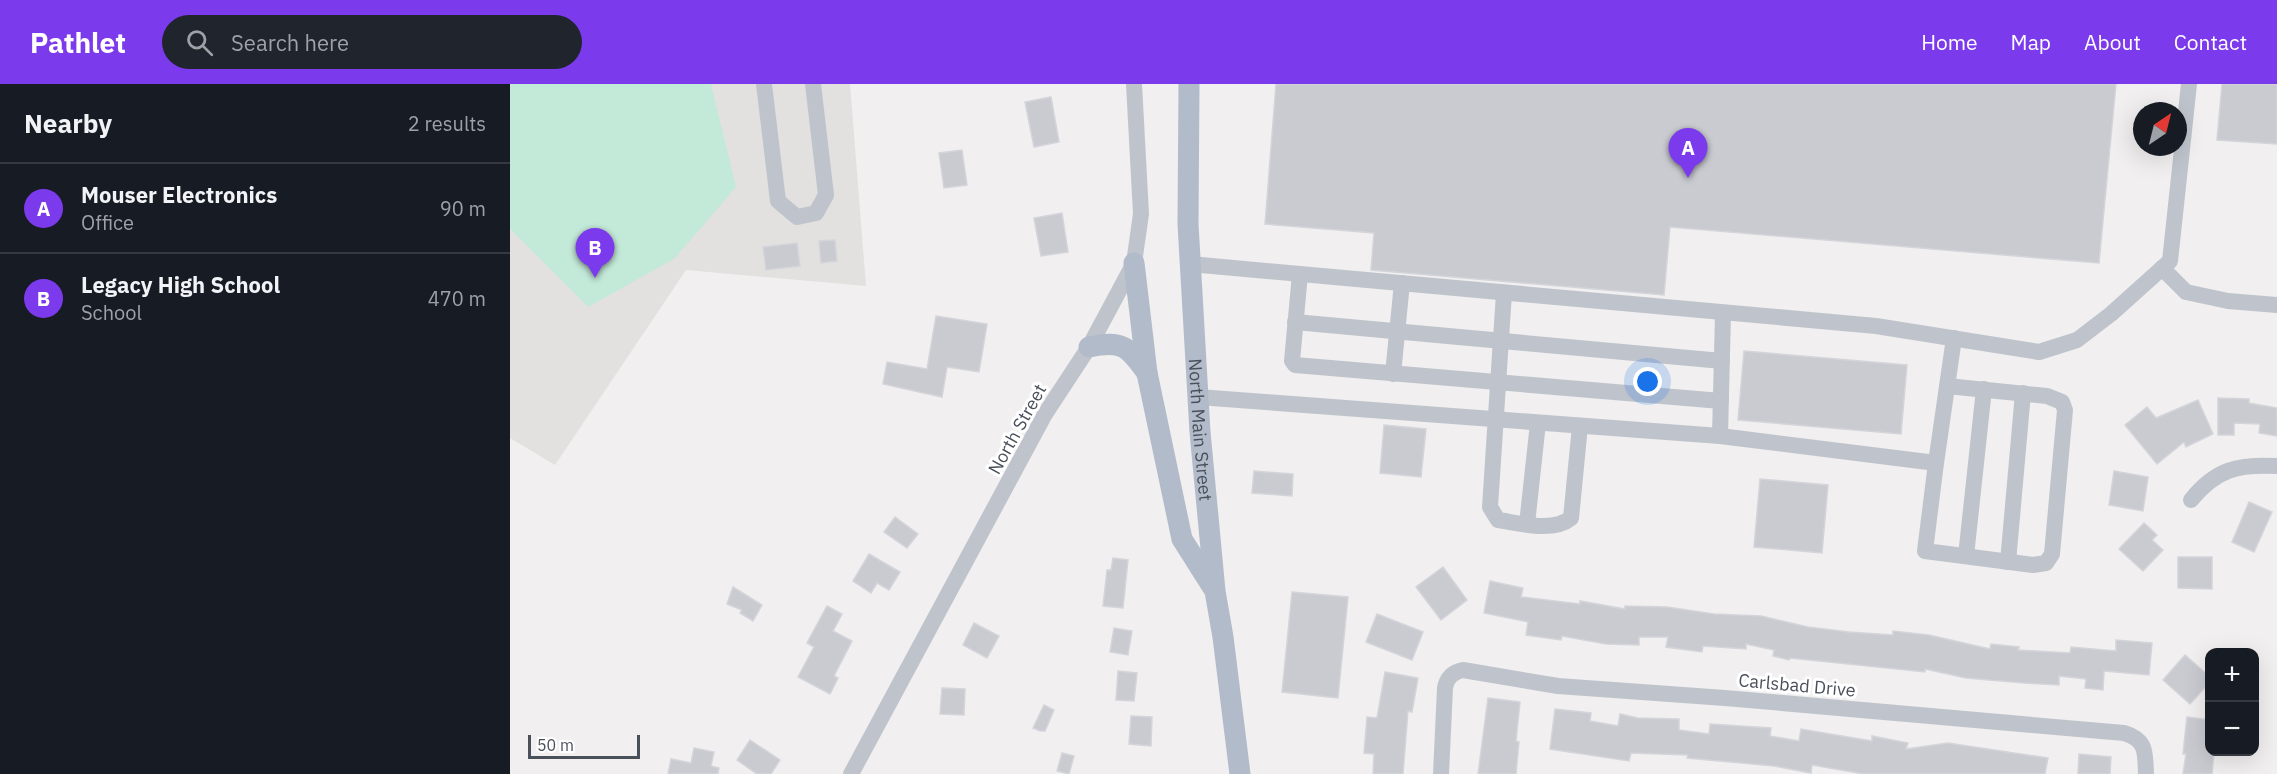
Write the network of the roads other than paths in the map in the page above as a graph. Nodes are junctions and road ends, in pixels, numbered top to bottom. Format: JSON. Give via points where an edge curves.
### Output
{"nodes":[{"id":1,"x":764,"y":84,"type":"edge"},
{"id":2,"x":813,"y":84,"type":"edge"},
{"id":3,"x":1134,"y":84,"type":"edge"},
{"id":4,"x":1189,"y":84,"type":"edge"},
{"id":5,"x":2189,"y":84,"type":"edge"},
{"id":6,"x":1134,"y":263,"type":"junction"},
{"id":7,"x":1190,"y":264,"type":"junction"},
{"id":8,"x":2162,"y":268,"type":"junction"},
{"id":9,"x":1300,"y":274,"type":"junction"},
{"id":10,"x":1402,"y":283,"type":"junction"},
{"id":11,"x":1504,"y":293,"type":"junction"},
{"id":12,"x":2277,"y":305,"type":"edge"},
{"id":13,"x":1723,"y":313,"type":"junction"},
{"id":14,"x":1295,"y":322,"type":"junction"},
{"id":15,"x":1398,"y":332,"type":"junction"},
{"id":16,"x":1954,"y":338,"type":"junction"},
{"id":17,"x":1502,"y":341,"type":"junction"},
{"id":18,"x":1089,"y":347,"type":"junction"},
{"id":19,"x":1722,"y":361,"type":"junction"},
{"id":20,"x":1147,"y":373,"type":"junction"},
{"id":21,"x":1393,"y":375,"type":"junction"},
{"id":22,"x":1499,"y":383,"type":"junction"},
{"id":23,"x":1947,"y":386,"type":"junction"},
{"id":24,"x":1984,"y":390,"type":"junction"},
{"id":25,"x":2023,"y":393,"type":"junction"},
{"id":26,"x":1198,"y":397,"type":"junction"},
{"id":27,"x":1721,"y":401,"type":"junction"},
{"id":28,"x":1497,"y":419,"type":"junction"},
{"id":29,"x":1538,"y":423,"type":"junction"},
{"id":30,"x":1580,"y":426,"type":"junction"},
{"id":31,"x":1720,"y":436,"type":"junction"},
{"id":32,"x":1936,"y":463,"type":"junction"},
{"id":33,"x":2277,"y":466,"type":"edge"},
{"id":34,"x":2191,"y":500,"type":"dead end"},
{"id":35,"x":1527,"y":524,"type":"junction"},
{"id":36,"x":1966,"y":556,"type":"junction"},
{"id":37,"x":2008,"y":561,"type":"junction"},
{"id":38,"x":1215,"y":591,"type":"junction"},
{"id":39,"x":850,"y":774,"type":"edge"},
{"id":40,"x":1240,"y":774,"type":"edge"},
{"id":41,"x":1441,"y":774,"type":"edge"},
{"id":42,"x":2146,"y":774,"type":"edge"}],
"edges":[{"from":1,"to":2,"type":"street","via":[[778,201],[797,217],[816,213],[826,195]]},
{"from":3,"to":6,"type":"street","name":"North Street","via":[[1141,214]]},
{"from":4,"to":7,"type":"main road","name":"North Main Street"},
{"from":5,"to":8,"type":"street","via":[[2170,261]]},
{"from":6,"to":18,"type":"street","name":"North Street"},
{"from":6,"to":20,"type":"main road"},
{"from":7,"to":9,"type":"street"},
{"from":7,"to":26,"type":"main road","name":"North Main Street"},
{"from":8,"to":12,"type":"street","via":[[2186,292]]},
{"from":8,"to":16,"type":"street","via":[[2077,340],[2039,351]]},
{"from":9,"to":10,"type":"street"},
{"from":9,"to":14,"type":"street"},
{"from":10,"to":11,"type":"street"},
{"from":10,"to":15,"type":"street"},
{"from":11,"to":13,"type":"street"},
{"from":11,"to":17,"type":"street"},
{"from":13,"to":16,"type":"street","via":[[1876,326]]},
{"from":13,"to":19,"type":"street"},
{"from":14,"to":15,"type":"street"},
{"from":14,"to":21,"type":"street","via":[[1295,365]]},
{"from":15,"to":17,"type":"street"},
{"from":15,"to":21,"type":"street"},
{"from":16,"to":23,"type":"street"},
{"from":17,"to":19,"type":"street"},
{"from":17,"to":22,"type":"street"},
{"from":18,"to":20,"type":"main road","via":[[1109,343],[1122,347],[1134,355]]},
{"from":18,"to":39,"type":"street","name":"North Street","via":[[1045,414]]},
{"from":19,"to":27,"type":"street"},
{"from":20,"to":38,"type":"main road","via":[[1182,539]]},
{"from":21,"to":22,"type":"street"},
{"from":22,"to":27,"type":"street"},
{"from":22,"to":28,"type":"street"},
{"from":23,"to":24,"type":"street"},
{"from":23,"to":32,"type":"street"},
{"from":24,"to":25,"type":"street"},
{"from":24,"to":36,"type":"street"},
{"from":25,"to":37,"type":"street"},
{"from":25,"to":37,"type":"street","via":[[2062,402],[2065,410],[2052,554],[2046,563]]},
{"from":26,"to":28,"type":"street"},
{"from":26,"to":38,"type":"main road","name":"North Main Street"},
{"from":27,"to":31,"type":"street"},
{"from":28,"to":29,"type":"street"},
{"from":28,"to":35,"type":"street","via":[[1490,507],[1498,520]]},
{"from":29,"to":30,"type":"street"},
{"from":29,"to":35,"type":"street"},
{"from":30,"to":31,"type":"street"},
{"from":30,"to":35,"type":"street","via":[[1571,518],[1564,524]]},
{"from":31,"to":32,"type":"street"},
{"from":32,"to":36,"type":"street","via":[[1925,551]]},
{"from":33,"to":34,"type":"street","via":[[2236,467],[2204,484]]},
{"from":36,"to":37,"type":"street"},
{"from":38,"to":40,"type":"main road","name":"North Main Street"},
{"from":41,"to":42,"type":"street","name":"Carlsbad Drive","via":[[1445,688],[1450,677],[1463,670],[1558,686],[2124,733],[2136,737],[2144,748]]}]}
